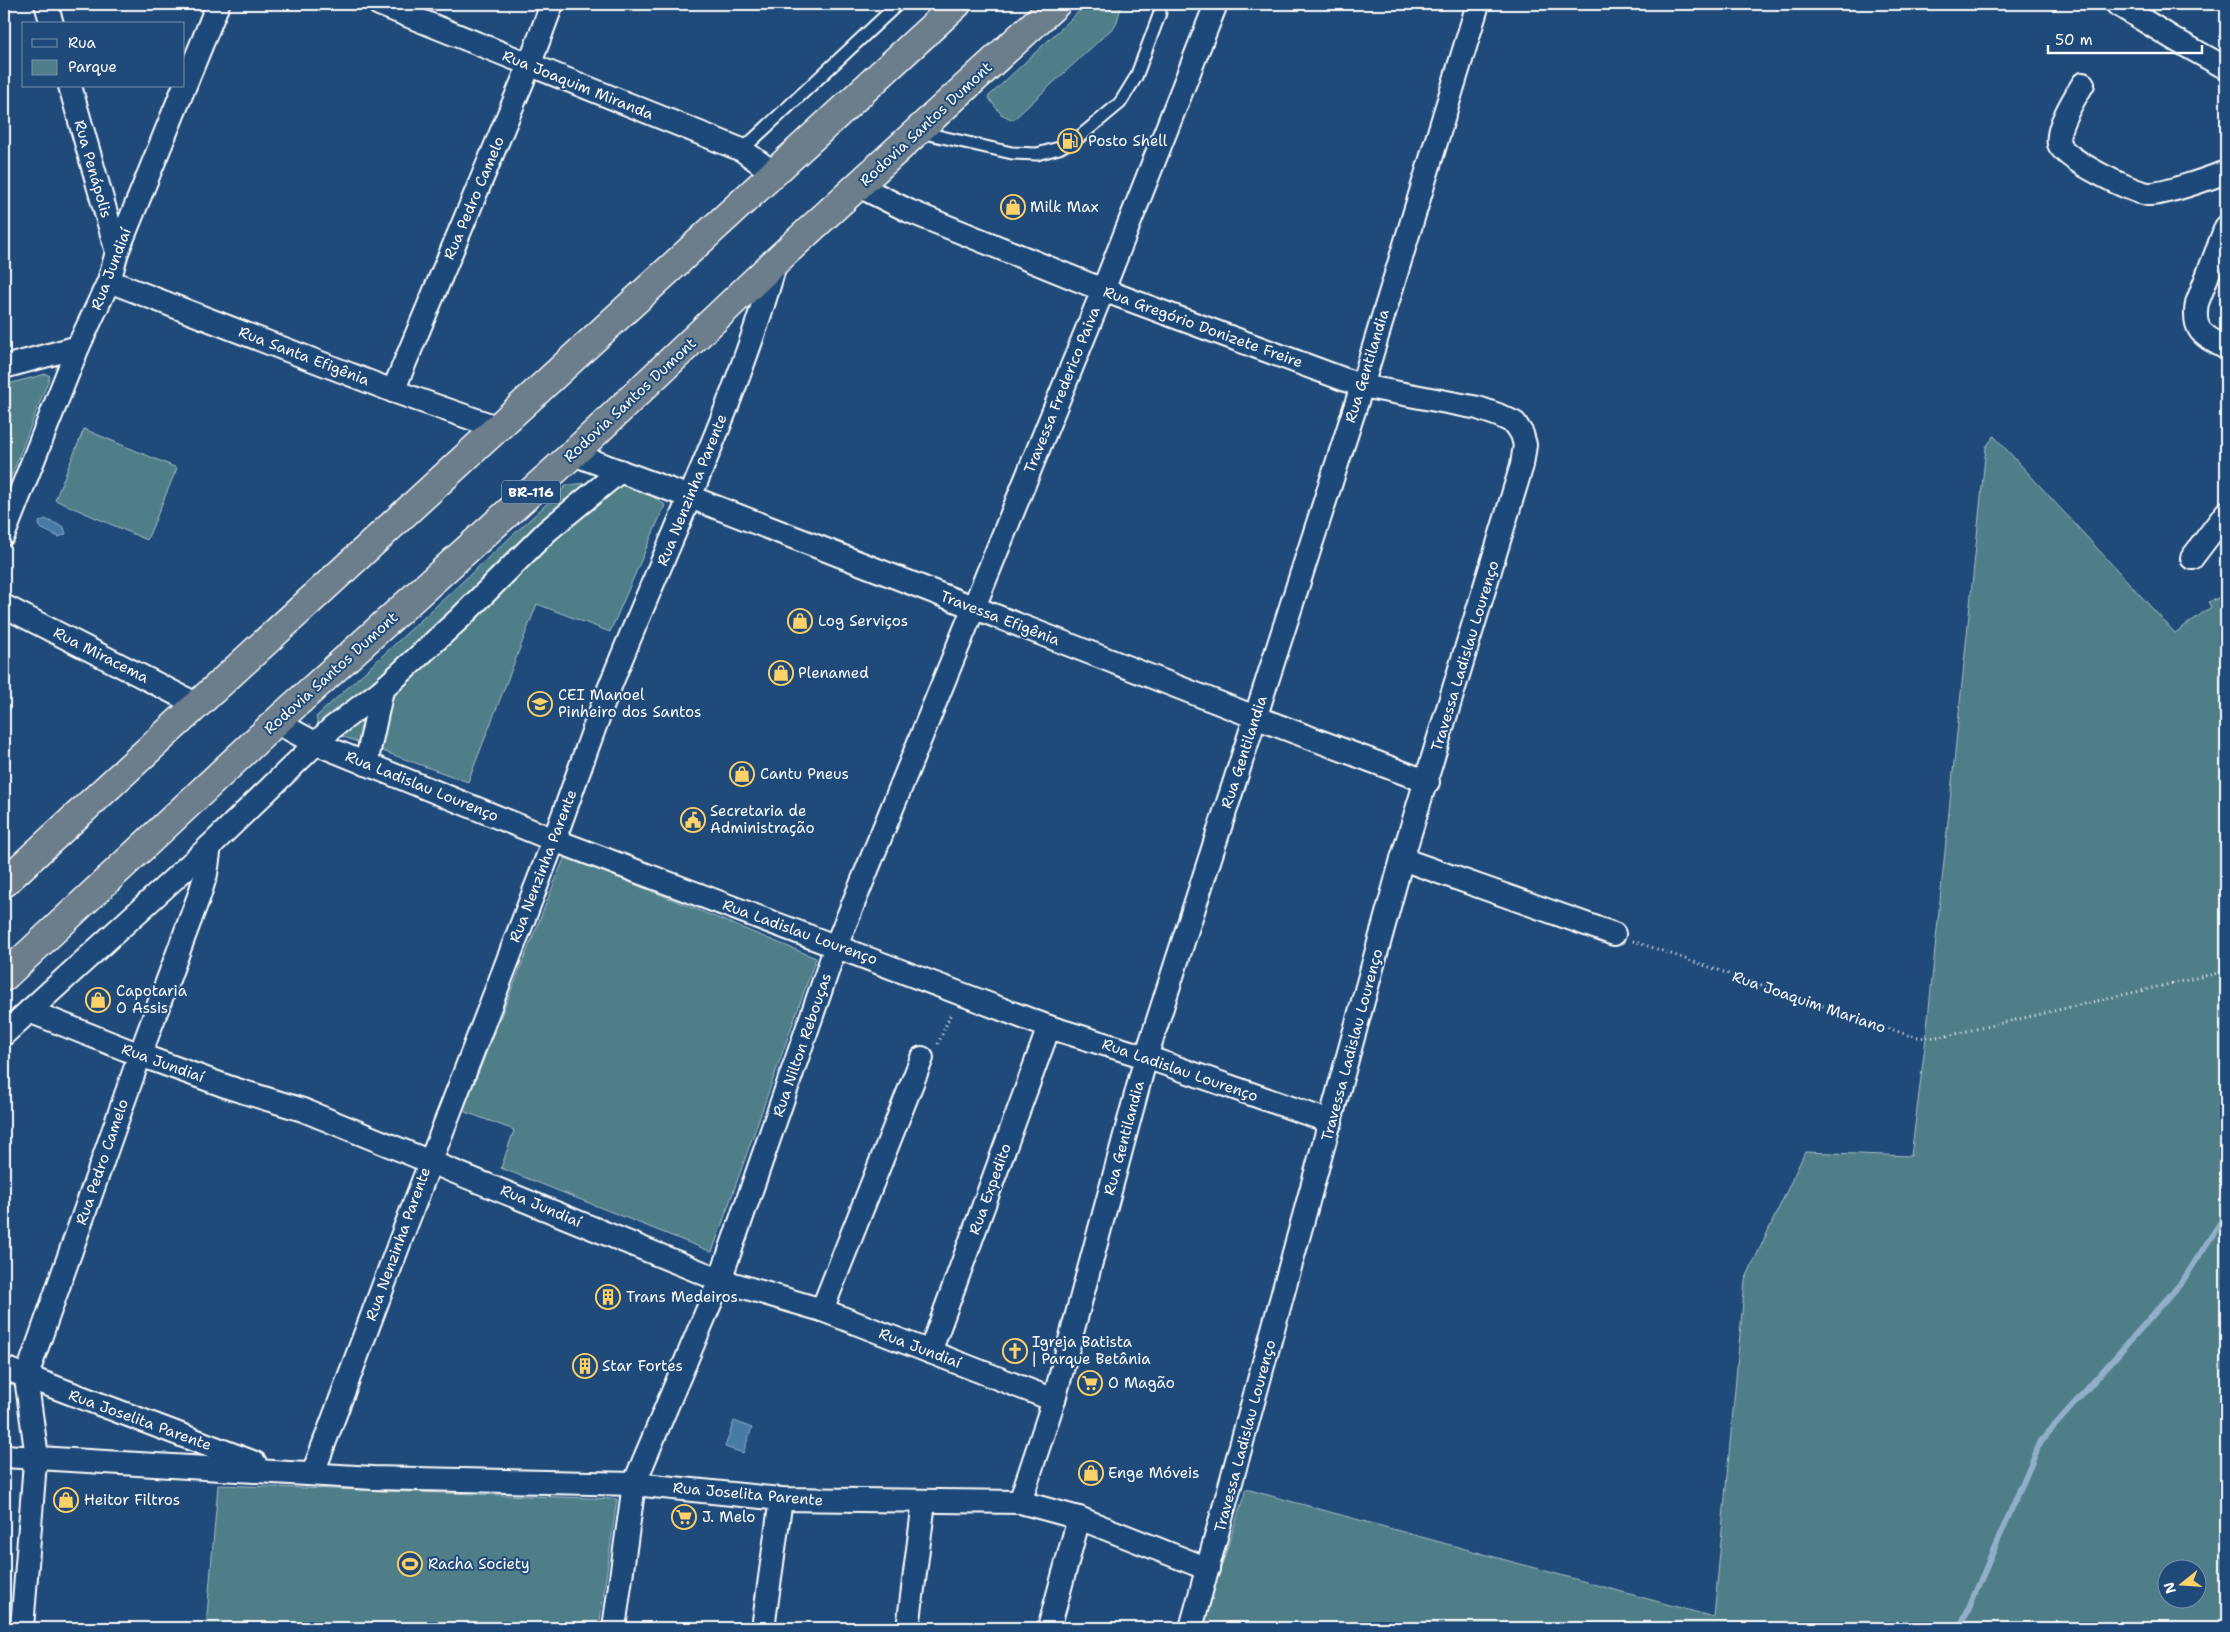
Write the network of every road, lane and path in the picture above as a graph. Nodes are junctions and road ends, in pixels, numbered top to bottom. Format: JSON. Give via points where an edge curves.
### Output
{"nodes":[{"id":1,"x":46,"y":4,"type":"edge"},
{"id":2,"x":218,"y":4,"type":"edge"},
{"id":3,"x":379,"y":4,"type":"edge"},
{"id":4,"x":552,"y":4,"type":"edge"},
{"id":5,"x":898,"y":4,"type":"edge"},
{"id":6,"x":957,"y":4,"type":"edge"},
{"id":7,"x":1056,"y":4,"type":"edge"},
{"id":8,"x":1160,"y":4,"type":"edge"},
{"id":9,"x":1216,"y":4,"type":"edge"},
{"id":10,"x":1478,"y":4,"type":"edge"},
{"id":11,"x":2117,"y":4,"type":"edge"},
{"id":12,"x":51,"y":22,"type":"edge"},
{"id":13,"x":529,"y":66,"type":"junction"},
{"id":14,"x":2226,"y":68,"type":"edge"},
{"id":15,"x":2083,"y":84,"type":"dead end"},
{"id":16,"x":185,"y":85,"type":"edge"},
{"id":17,"x":71,"y":88,"type":"edge"},
{"id":18,"x":184,"y":88,"type":"edge"},
{"id":19,"x":918,"y":131,"type":"junction"},
{"id":20,"x":742,"y":150,"type":"junction"},
{"id":21,"x":2226,"y":172,"type":"edge"},
{"id":22,"x":774,"y":173,"type":"junction"},
{"id":23,"x":859,"y":186,"type":"junction"},
{"id":24,"x":2226,"y":227,"type":"edge"},
{"id":25,"x":117,"y":252,"type":"junction"},
{"id":26,"x":776,"y":261,"type":"junction"},
{"id":27,"x":109,"y":281,"type":"junction"},
{"id":28,"x":1103,"y":290,"type":"junction"},
{"id":29,"x":78,"y":347,"type":"junction"},
{"id":30,"x":2226,"y":348,"type":"edge"},
{"id":31,"x":4,"y":367,"type":"edge"},
{"id":32,"x":1362,"y":386,"type":"junction"},
{"id":33,"x":394,"y":391,"type":"junction"},
{"id":34,"x":499,"y":428,"type":"junction"},
{"id":35,"x":572,"y":454,"type":"junction"},
{"id":36,"x":1522,"y":465,"type":"joint"},
{"id":37,"x":620,"y":471,"type":"junction"},
{"id":38,"x":690,"y":498,"type":"junction"},
{"id":39,"x":2226,"y":513,"type":"edge"},
{"id":40,"x":4,"y":534,"type":"edge"},
{"id":41,"x":2192,"y":558,"type":"dead end"},
{"id":42,"x":4,"y":606,"type":"edge"},
{"id":43,"x":972,"y":608,"type":"junction"},
{"id":44,"x":382,"y":690,"type":"junction"},
{"id":45,"x":198,"y":705,"type":"junction"},
{"id":46,"x":1255,"y":717,"type":"junction"},
{"id":47,"x":276,"y":722,"type":"junction"},
{"id":48,"x":316,"y":744,"type":"junction"},
{"id":49,"x":366,"y":764,"type":"junction"},
{"id":50,"x":1428,"y":782,"type":"junction"},
{"id":51,"x":554,"y":840,"type":"junction"},
{"id":52,"x":210,"y":846,"type":"junction"},
{"id":53,"x":1402,"y":859,"type":"junction"},
{"id":54,"x":4,"y":884,"type":"edge"},
{"id":55,"x":1614,"y":934,"type":"joint"},
{"id":56,"x":836,"y":946,"type":"junction"},
{"id":57,"x":2226,"y":971,"type":"edge"},
{"id":58,"x":4,"y":977,"type":"edge"},
{"id":59,"x":959,"y":991,"type":"junction"},
{"id":60,"x":29,"y":1011,"type":"junction"},
{"id":61,"x":1050,"y":1027,"type":"junction"},
{"id":62,"x":4,"y":1034,"type":"edge"},
{"id":63,"x":930,"y":1052,"type":"joint"},
{"id":64,"x":140,"y":1055,"type":"junction"},
{"id":65,"x":1146,"y":1058,"type":"junction"},
{"id":66,"x":1331,"y":1122,"type":"junction"},
{"id":67,"x":430,"y":1160,"type":"junction"},
{"id":68,"x":720,"y":1280,"type":"junction"},
{"id":69,"x":822,"y":1310,"type":"junction"},
{"id":70,"x":930,"y":1352,"type":"junction"},
{"id":71,"x":4,"y":1368,"type":"edge"},
{"id":72,"x":26,"y":1378,"type":"junction"},
{"id":73,"x":1054,"y":1400,"type":"junction"},
{"id":74,"x":4,"y":1456,"type":"edge"},
{"id":75,"x":35,"y":1457,"type":"junction"},
{"id":76,"x":276,"y":1471,"type":"junction"},
{"id":77,"x":313,"y":1473,"type":"junction"},
{"id":78,"x":634,"y":1484,"type":"junction"},
{"id":79,"x":781,"y":1499,"type":"junction"},
{"id":80,"x":924,"y":1502,"type":"junction"},
{"id":81,"x":1020,"y":1502,"type":"junction"},
{"id":82,"x":1079,"y":1518,"type":"junction"},
{"id":83,"x":1208,"y":1569,"type":"junction"},
{"id":84,"x":22,"y":1628,"type":"edge"},
{"id":85,"x":614,"y":1628,"type":"edge"},
{"id":86,"x":763,"y":1628,"type":"edge"},
{"id":87,"x":908,"y":1628,"type":"edge"},
{"id":88,"x":1049,"y":1628,"type":"edge"},
{"id":89,"x":1191,"y":1628,"type":"edge"}],
"edges":[{"from":1,"to":12,"type":"street"},
{"from":2,"to":16,"type":"street","name":"Rua Jundiaí"},
{"from":3,"to":13,"type":"street","name":"Rua Joaquim Miranda"},
{"from":4,"to":13,"type":"street","name":"Rua Pedro Camelo"},
{"from":5,"to":20,"type":"lane"},
{"from":6,"to":22,"type":"highway"},
{"from":7,"to":19,"type":"highway","name":"Rodovia Santos Dumont","number":"BR-116"},
{"from":8,"to":19,"type":"lane","via":[[1160,13],[1136,78],[1120,103],[1065,145],[1037,154],[1012,153]]},
{"from":9,"to":28,"type":"street","name":"Travessa Frederico Paiva"},
{"from":10,"to":32,"type":"street","name":"Rua Gentilandia"},
{"from":11,"to":14,"type":"street"},
{"from":13,"to":20,"type":"street","name":"Rua Joaquim Miranda"},
{"from":13,"to":33,"type":"street","name":"Rua Pedro Camelo"},
{"from":15,"to":21,"type":"street","via":[[2059,131],[2064,151],[2082,164],[2131,190],[2150,194]]},
{"from":17,"to":25,"type":"street","name":"Rua Penápolis"},
{"from":18,"to":25,"type":"street","name":"Rua Jundiaí"},
{"from":19,"to":23,"type":"highway","name":"Rodovia Santos Dumont","number":"BR-116"},
{"from":20,"to":22,"type":"street","name":"Rua Joaquim Miranda"},
{"from":22,"to":34,"type":"highway"},
{"from":23,"to":26,"type":"highway","name":"Rodovia Santos Dumont","number":"BR-116"},
{"from":23,"to":28,"type":"street","name":"Rua Gregório Donizete Freire","via":[[908,211]]},
{"from":24,"to":30,"type":"street","via":[[2195,314],[2203,335]]},
{"from":25,"to":27,"type":"street","name":"Rua Jundiaí"},
{"from":26,"to":35,"type":"highway","name":"Rodovia Santos Dumont","number":"BR-116"},
{"from":26,"to":38,"type":"street","name":"Rua Nenzinha Parente","via":[[762,312]]},
{"from":27,"to":29,"type":"street","name":"Rua Jundiaí"},
{"from":27,"to":33,"type":"street","name":"Rua Santa Efigênia"},
{"from":28,"to":32,"type":"street","name":"Rua Gregório Donizete Freire"},
{"from":28,"to":43,"type":"street","name":"Travessa Frederico Paiva"},
{"from":29,"to":31,"type":"street"},
{"from":29,"to":40,"type":"street","name":"Rua Jundiaí"},
{"from":32,"to":36,"type":"street","name":"Rua Gregório Donizete Freire","via":[[1478,408],[1515,423],[1525,445]]},
{"from":32,"to":46,"type":"street","name":"Rua Gentilandia"},
{"from":33,"to":34,"type":"street","name":"Rua Santa Efigênia"},
{"from":34,"to":45,"type":"highway"},
{"from":35,"to":37,"type":"street","name":"Travessa Efigênia"},
{"from":35,"to":47,"type":"highway","name":"Rodovia Santos Dumont","number":"BR-116"},
{"from":36,"to":50,"type":"street","name":"Travessa Ladislau Lourenço"},
{"from":37,"to":38,"type":"street","name":"Travessa Efigênia"},
{"from":37,"to":44,"type":"street","via":[[547,531]]},
{"from":38,"to":43,"type":"street","name":"Travessa Efigênia"},
{"from":38,"to":51,"type":"street","name":"Rua Nenzinha Parente","via":[[614,675]]},
{"from":39,"to":41,"type":"street"},
{"from":42,"to":45,"type":"street","name":"Rua Miracema"},
{"from":43,"to":46,"type":"street","name":"Travessa Efigênia"},
{"from":43,"to":56,"type":"street","name":"Rua Nilton Rebouças"},
{"from":44,"to":48,"type":"street"},
{"from":44,"to":49,"type":"street"},
{"from":45,"to":54,"type":"highway"},
{"from":46,"to":50,"type":"street","name":"Travessa Efigênia"},
{"from":46,"to":65,"type":"street","name":"Rua Gentilandia"},
{"from":47,"to":48,"type":"street","name":"Rua Ladislau Lourenço"},
{"from":47,"to":58,"type":"highway","name":"Rodovia Santos Dumont","number":"BR-116"},
{"from":48,"to":49,"type":"street","name":"Rua Ladislau Lourenço"},
{"from":48,"to":52,"type":"street"},
{"from":49,"to":51,"type":"street","name":"Rua Ladislau Lourenço"},
{"from":50,"to":53,"type":"street","name":"Travessa Ladislau Lourenço"},
{"from":51,"to":56,"type":"street","name":"Rua Ladislau Lourenço"},
{"from":51,"to":67,"type":"street","name":"Rua Nenzinha Parente"},
{"from":52,"to":60,"type":"street"},
{"from":52,"to":64,"type":"street","name":"Rua Pedro Camelo","via":[[199,896]]},
{"from":53,"to":55,"type":"street"},
{"from":53,"to":66,"type":"street","name":"Travessa Ladislau Lourenço"},
{"from":55,"to":57,"type":"path","name":"Rua Joaquim Mariano","via":[[1843,1015],[1926,1038]]},
{"from":56,"to":59,"type":"street","name":"Rua Ladislau Lourenço"},
{"from":56,"to":68,"type":"street","name":"Rua Nilton Rebouças"},
{"from":59,"to":61,"type":"street","name":"Rua Ladislau Lourenço"},
{"from":59,"to":63,"type":"path"},
{"from":60,"to":62,"type":"street"},
{"from":60,"to":64,"type":"street","name":"Rua Jundiaí"},
{"from":61,"to":65,"type":"street","name":"Rua Ladislau Lourenço"},
{"from":61,"to":70,"type":"street","name":"Rua Expedito"},
{"from":63,"to":69,"type":"street"},
{"from":64,"to":67,"type":"street","name":"Rua Jundiaí","via":[[303,1110]]},
{"from":64,"to":72,"type":"street","name":"Rua Pedro Camelo"},
{"from":65,"to":66,"type":"street","name":"Rua Ladislau Lourenço"},
{"from":65,"to":73,"type":"street","name":"Rua Gentilandia"},
{"from":66,"to":83,"type":"street","name":"Travessa Ladislau Lourenço"},
{"from":67,"to":68,"type":"street","name":"Rua Jundiaí"},
{"from":67,"to":77,"type":"street","name":"Rua Nenzinha Parente"},
{"from":68,"to":69,"type":"street","name":"Rua Jundiaí"},
{"from":68,"to":78,"type":"street","name":"Rua Nilton Rebouças"},
{"from":69,"to":70,"type":"street","name":"Rua Jundiaí"},
{"from":70,"to":73,"type":"street","name":"Rua Jundiaí"},
{"from":71,"to":72,"type":"street","name":"Rua Joselita Parente"},
{"from":72,"to":75,"type":"street","name":"Rua Pedro Camelo"},
{"from":72,"to":76,"type":"street","name":"Rua Joselita Parente"},
{"from":73,"to":81,"type":"street","name":"Rua Gentilandia"},
{"from":74,"to":75,"type":"street","name":"Rua Joselita Parente"},
{"from":75,"to":76,"type":"street","name":"Rua Joselita Parente"},
{"from":75,"to":84,"type":"street","name":"Rua Pedro Camelo"},
{"from":76,"to":77,"type":"street","name":"Rua Joselita Parente"},
{"from":77,"to":78,"type":"street","name":"Rua Joselita Parente","via":[[373,1478]]},
{"from":78,"to":79,"type":"street","name":"Rua Joselita Parente"},
{"from":78,"to":85,"type":"street","name":"Rua Nilton Rebouças"},
{"from":79,"to":80,"type":"street","name":"Rua Joselita Parente"},
{"from":79,"to":86,"type":"street"},
{"from":80,"to":81,"type":"street","name":"Rua Joselita Parente"},
{"from":80,"to":87,"type":"street"},
{"from":81,"to":82,"type":"street","name":"Rua Joselita Parente"},
{"from":82,"to":83,"type":"street","name":"Rua Joselita Parente"},
{"from":82,"to":88,"type":"street"},
{"from":83,"to":89,"type":"street","name":"Travessa Ladislau Lourenço"}]}
